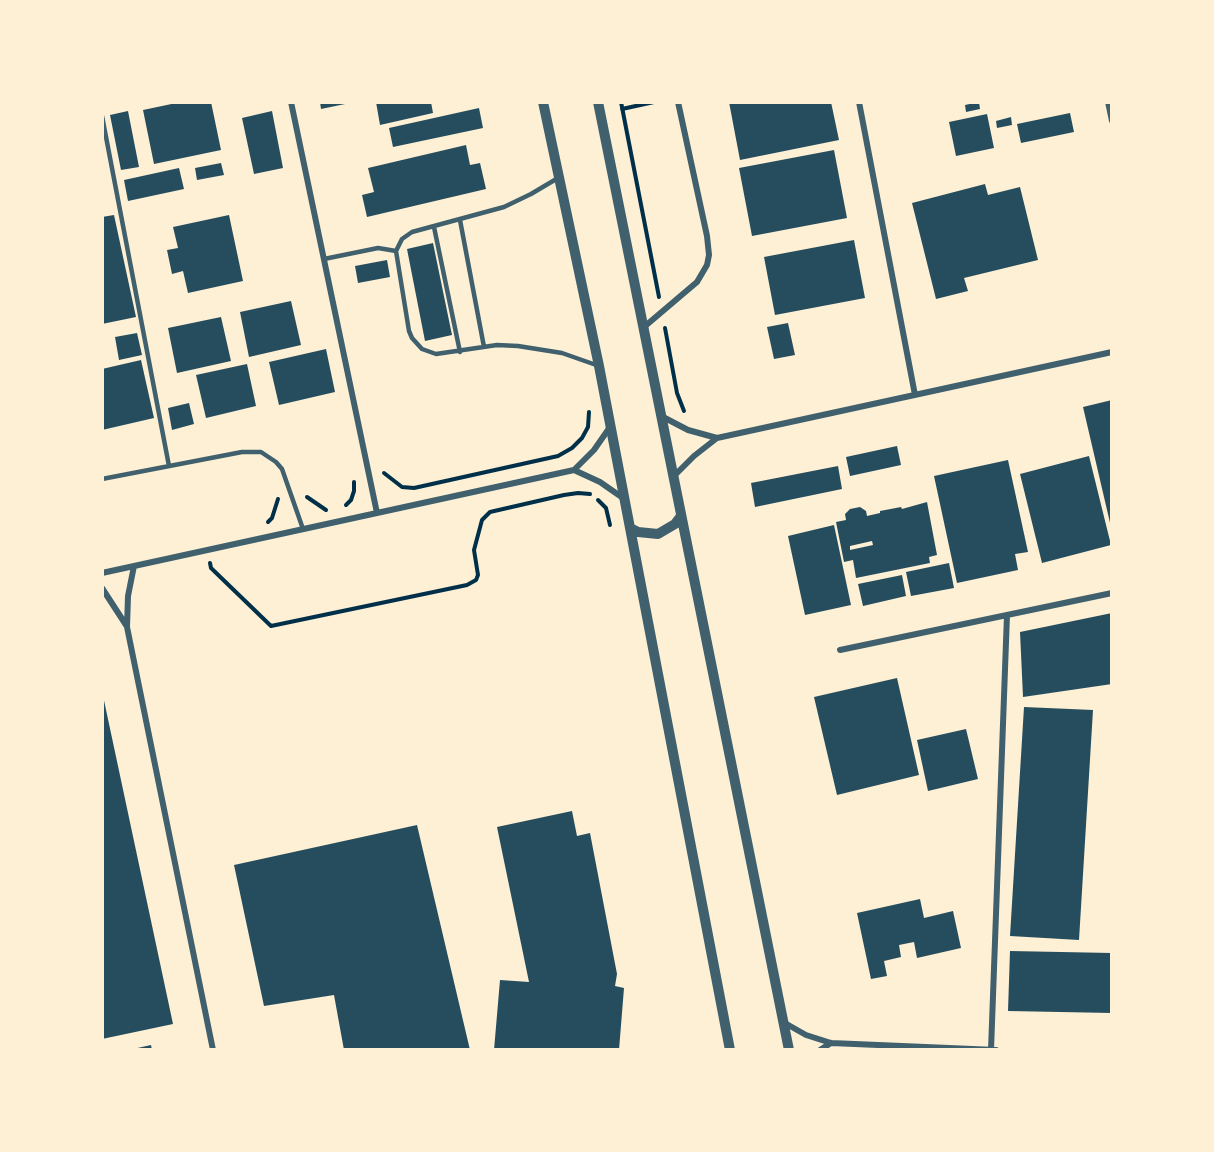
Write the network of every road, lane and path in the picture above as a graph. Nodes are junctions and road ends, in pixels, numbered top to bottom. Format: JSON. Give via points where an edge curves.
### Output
{"nodes":[{"id":1,"x":291,"y":102,"type":"edge"},
{"id":2,"x":543,"y":102,"type":"edge"},
{"id":3,"x":598,"y":102,"type":"edge"},
{"id":4,"x":621,"y":102,"type":"edge"},
{"id":5,"x":654,"y":102,"type":"edge"},
{"id":6,"x":678,"y":102,"type":"edge"},
{"id":7,"x":859,"y":102,"type":"edge"},
{"id":8,"x":1108,"y":102,"type":"edge"},
{"id":9,"x":622,"y":109,"type":"junction"},
{"id":10,"x":102,"y":116,"type":"edge"},
{"id":11,"x":1112,"y":121,"type":"edge"},
{"id":12,"x":558,"y":178,"type":"junction"},
{"id":13,"x":460,"y":220,"type":"junction"},
{"id":14,"x":434,"y":227,"type":"junction"},
{"id":15,"x":396,"y":251,"type":"junction"},
{"id":16,"x":324,"y":259,"type":"junction"},
{"id":17,"x":662,"y":312,"type":"junction"},
{"id":18,"x":643,"y":328,"type":"junction"},
{"id":19,"x":484,"y":347,"type":"junction"},
{"id":20,"x":460,"y":352,"type":"junction"},
{"id":21,"x":1112,"y":352,"type":"edge"},
{"id":22,"x":598,"y":366,"type":"junction"},
{"id":23,"x":915,"y":395,"type":"junction"},
{"id":24,"x":589,"y":410,"type":"dead end"},
{"id":25,"x":661,"y":416,"type":"junction"},
{"id":26,"x":610,"y":427,"type":"junction"},
{"id":27,"x":702,"y":435,"type":"junction"},
{"id":28,"x":717,"y":438,"type":"junction"},
{"id":29,"x":169,"y":466,"type":"junction"},
{"id":30,"x":368,"y":466,"type":"junction"},
{"id":31,"x":574,"y":470,"type":"junction"},
{"id":32,"x":673,"y":477,"type":"junction"},
{"id":33,"x":102,"y":479,"type":"edge"},
{"id":34,"x":291,"y":496,"type":"junction"},
{"id":35,"x":624,"y":498,"type":"junction"},
{"id":36,"x":344,"y":507,"type":"dead end"},
{"id":37,"x":335,"y":511,"type":"dead end"},
{"id":38,"x":377,"y":513,"type":"junction"},
{"id":39,"x":681,"y":516,"type":"junction"},
{"id":40,"x":265,"y":525,"type":"dead end"},
{"id":41,"x":630,"y":528,"type":"junction"},
{"id":42,"x":303,"y":529,"type":"junction"},
{"id":43,"x":611,"y":530,"type":"dead end"},
{"id":44,"x":207,"y":550,"type":"junction"},
{"id":45,"x":134,"y":566,"type":"junction"},
{"id":46,"x":102,"y":573,"type":"edge"},
{"id":47,"x":102,"y":588,"type":"edge"},
{"id":48,"x":1112,"y":593,"type":"edge"},
{"id":49,"x":1007,"y":615,"type":"junction"},
{"id":50,"x":127,"y":627,"type":"junction"},
{"id":51,"x":840,"y":650,"type":"dead end"},
{"id":52,"x":783,"y":1022,"type":"junction"},
{"id":53,"x":831,"y":1043,"type":"junction"},
{"id":54,"x":213,"y":1050,"type":"edge"},
{"id":55,"x":730,"y":1050,"type":"edge"},
{"id":56,"x":789,"y":1050,"type":"edge"},
{"id":57,"x":820,"y":1050,"type":"edge"},
{"id":58,"x":991,"y":1050,"type":"edge"},
{"id":59,"x":996,"y":1050,"type":"edge"}],
"edges":[{"from":1,"to":16,"type":"street"},
{"from":2,"to":12,"type":"street"},
{"from":3,"to":18,"type":"street"},
{"from":4,"to":9,"type":"path"},
{"from":5,"to":9,"type":"path"},
{"from":6,"to":17,"type":"street","via":[[709,255],[697,282]]},
{"from":7,"to":23,"type":"street"},
{"from":8,"to":11,"type":"street"},
{"from":9,"to":17,"type":"path"},
{"from":10,"to":29,"type":"lane"},
{"from":12,"to":13,"type":"lane","via":[[504,207]]},
{"from":12,"to":22,"type":"street"},
{"from":13,"to":14,"type":"lane"},
{"from":13,"to":19,"type":"lane"},
{"from":14,"to":15,"type":"lane","via":[[406,235]]},
{"from":14,"to":20,"type":"lane"},
{"from":15,"to":16,"type":"lane","via":[[378,248]]},
{"from":15,"to":20,"type":"lane","via":[[412,338],[429,352]]},
{"from":16,"to":30,"type":"street"},
{"from":17,"to":18,"type":"street"},
{"from":17,"to":27,"type":"path","via":[[677,393],[685,414]]},
{"from":18,"to":25,"type":"street"},
{"from":19,"to":20,"type":"lane"},
{"from":19,"to":22,"type":"lane","via":[[540,348]]},
{"from":21,"to":23,"type":"street"},
{"from":22,"to":26,"type":"street"},
{"from":23,"to":28,"type":"street"},
{"from":24,"to":30,"type":"path","via":[[588,427],[582,438],[558,456],[414,488],[402,487],[386,476],[378,464]]},
{"from":25,"to":27,"type":"street"},
{"from":25,"to":32,"type":"street"},
{"from":26,"to":31,"type":"street"},
{"from":26,"to":35,"type":"street"},
{"from":27,"to":28,"type":"street"},
{"from":28,"to":32,"type":"street"},
{"from":29,"to":33,"type":"lane"},
{"from":29,"to":34,"type":"lane","via":[[261,452],[282,469]]},
{"from":30,"to":36,"type":"path","via":[[354,470],[354,491]]},
{"from":30,"to":38,"type":"street"},
{"from":31,"to":35,"type":"street"},
{"from":31,"to":38,"type":"street"},
{"from":32,"to":39,"type":"street"},
{"from":34,"to":37,"type":"path","via":[[302,493],[317,506]]},
{"from":34,"to":40,"type":"path","via":[[278,500]]},
{"from":34,"to":42,"type":"lane"},
{"from":35,"to":41,"type":"street"},
{"from":38,"to":42,"type":"street"},
{"from":39,"to":41,"type":"street","via":[[658,534]]},
{"from":39,"to":52,"type":"street"},
{"from":41,"to":55,"type":"street"},
{"from":42,"to":44,"type":"street"},
{"from":43,"to":44,"type":"path","via":[[606,508],[593,495],[578,493],[500,508],[482,520],[474,550],[478,575],[467,585],[271,626],[211,568]]},
{"from":44,"to":45,"type":"street"},
{"from":45,"to":46,"type":"street"},
{"from":45,"to":50,"type":"street"},
{"from":47,"to":50,"type":"street"},
{"from":48,"to":49,"type":"street"},
{"from":49,"to":51,"type":"street"},
{"from":49,"to":58,"type":"street"},
{"from":50,"to":54,"type":"street"},
{"from":52,"to":53,"type":"street"},
{"from":52,"to":56,"type":"street"},
{"from":53,"to":57,"type":"street"},
{"from":53,"to":58,"type":"street"},
{"from":58,"to":59,"type":"street"}]}
